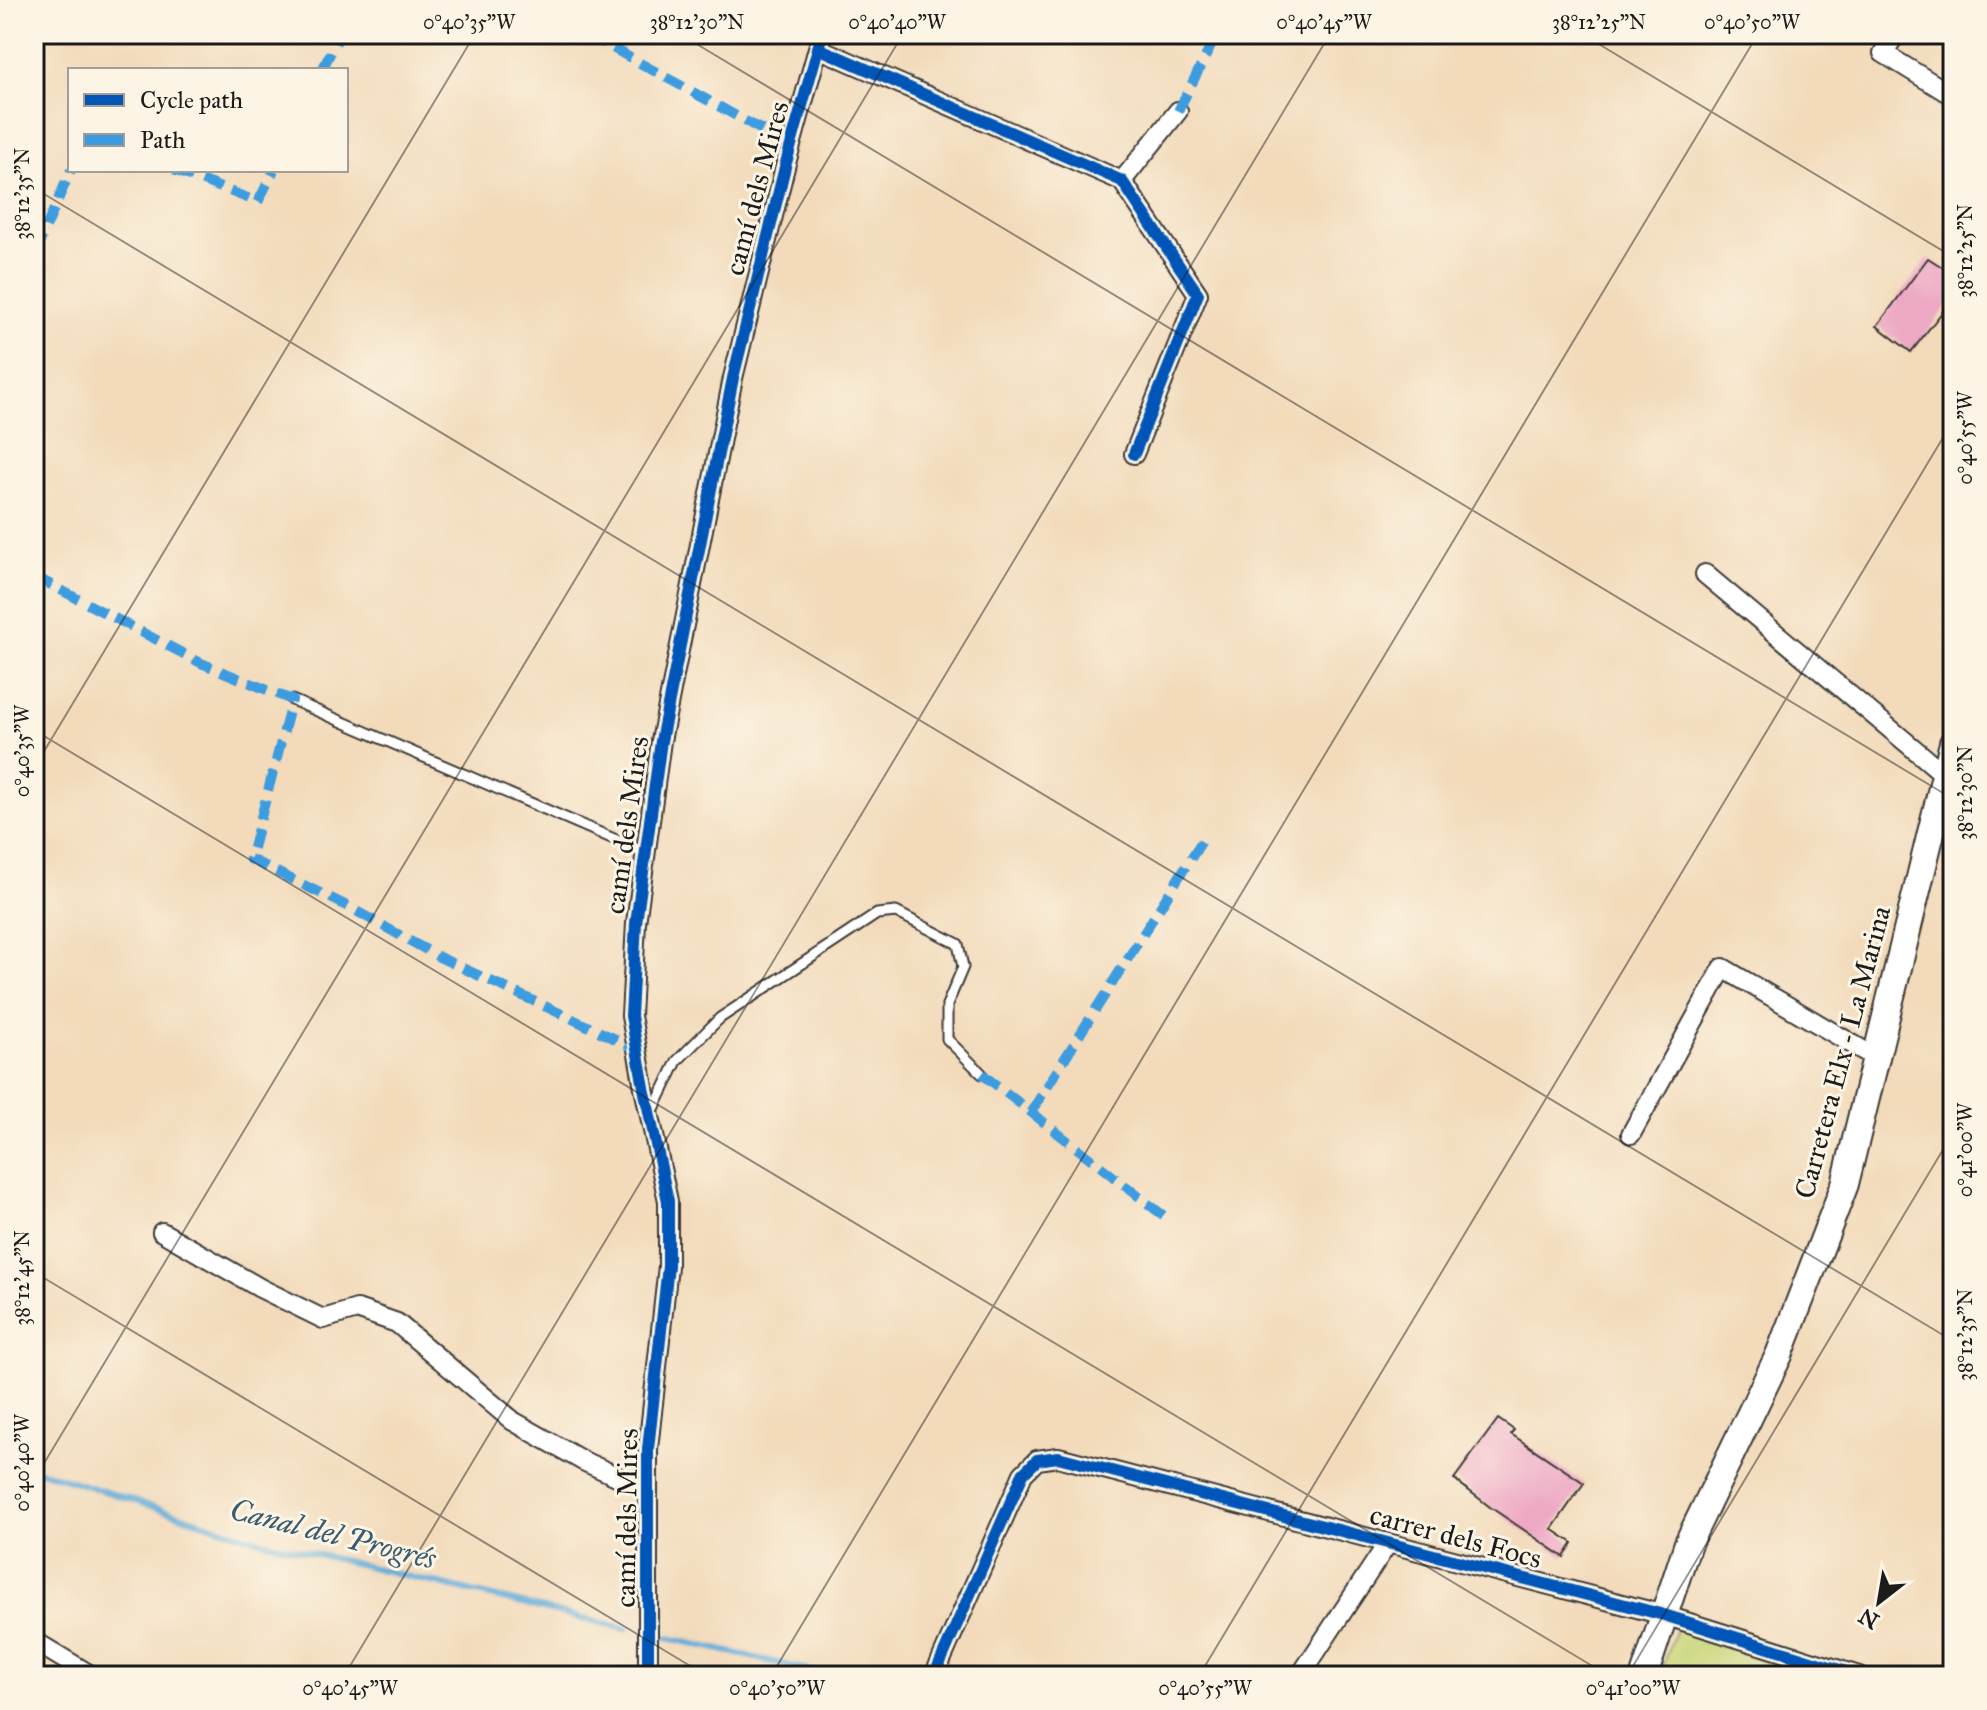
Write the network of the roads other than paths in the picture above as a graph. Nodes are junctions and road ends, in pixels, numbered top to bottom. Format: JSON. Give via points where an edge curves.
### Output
{"nodes":[{"id":1,"x":1896,"y":34,"type":"edge"},
{"id":2,"x":820,"y":41,"type":"edge"},
{"id":3,"x":1953,"y":96,"type":"edge"},
{"id":4,"x":1178,"y":111,"type":"dead end"},
{"id":5,"x":1122,"y":181,"type":"junction"},
{"id":6,"x":1134,"y":454,"type":"dead end"},
{"id":7,"x":1705,"y":574,"type":"dead end"},
{"id":8,"x":292,"y":700,"type":"dead end"},
{"id":9,"x":1953,"y":743,"type":"edge"},
{"id":10,"x":1949,"y":775,"type":"edge"},
{"id":11,"x":644,"y":852,"type":"junction"},
{"id":12,"x":1876,"y":1058,"type":"junction"},
{"id":13,"x":982,"y":1074,"type":"dead end"},
{"id":14,"x":650,"y":1118,"type":"junction"},
{"id":15,"x":1631,"y":1134,"type":"dead end"},
{"id":16,"x":162,"y":1232,"type":"dead end"},
{"id":17,"x":648,"y":1490,"type":"junction"},
{"id":18,"x":1388,"y":1543,"type":"junction"},
{"id":19,"x":1664,"y":1615,"type":"junction"},
{"id":20,"x":34,"y":1641,"type":"edge"},
{"id":21,"x":92,"y":1676,"type":"edge"},
{"id":22,"x":648,"y":1676,"type":"edge"},
{"id":23,"x":934,"y":1676,"type":"edge"},
{"id":24,"x":1300,"y":1676,"type":"edge"},
{"id":25,"x":1644,"y":1676,"type":"edge"},
{"id":26,"x":1859,"y":1676,"type":"edge"}],
"edges":[{"from":1,"to":3,"type":"street","via":[[1883,53]]},
{"from":2,"to":5,"type":"street"},
{"from":2,"to":11,"type":"street","name":"camí dels Mires","via":[[733,378]]},
{"from":4,"to":5,"type":"street"},
{"from":5,"to":6,"type":"street","via":[[1198,294]]},
{"from":7,"to":10,"type":"street"},
{"from":8,"to":11,"type":"lane"},
{"from":9,"to":10,"type":"main road","name":"Carretera Elx - La Marina"},
{"from":10,"to":12,"type":"main road","name":"Carretera Elx - La Marina"},
{"from":11,"to":14,"type":"street","name":"camí dels Mires","via":[[631,1016]]},
{"from":12,"to":15,"type":"street","via":[[1723,968]]},
{"from":12,"to":19,"type":"main road","name":"Carretera Elx - La Marina","via":[[1845,1184],[1785,1341],[1688,1543]]},
{"from":13,"to":14,"type":"lane","via":[[947,1039],[947,1005],[963,967],[958,944],[896,912],[877,914],[720,1018],[677,1061]]},
{"from":14,"to":17,"type":"street","name":"camí dels Mires","via":[[668,1201],[668,1253]]},
{"from":16,"to":17,"type":"street","via":[[323,1319],[357,1309],[397,1323],[513,1421]]},
{"from":17,"to":22,"type":"street","name":"camí dels Mires"},
{"from":18,"to":19,"type":"street","name":"carrer dels Focs"},
{"from":18,"to":23,"type":"street","name":"carrer dels Focs","via":[[1058,1457],[1037,1460],[1023,1474]]},
{"from":18,"to":24,"type":"street"},
{"from":19,"to":25,"type":"main road","name":"Carretera Elx - La Marina"},
{"from":19,"to":26,"type":"street","name":"carrer dels Focs"},
{"from":20,"to":21,"type":"street"}]}
